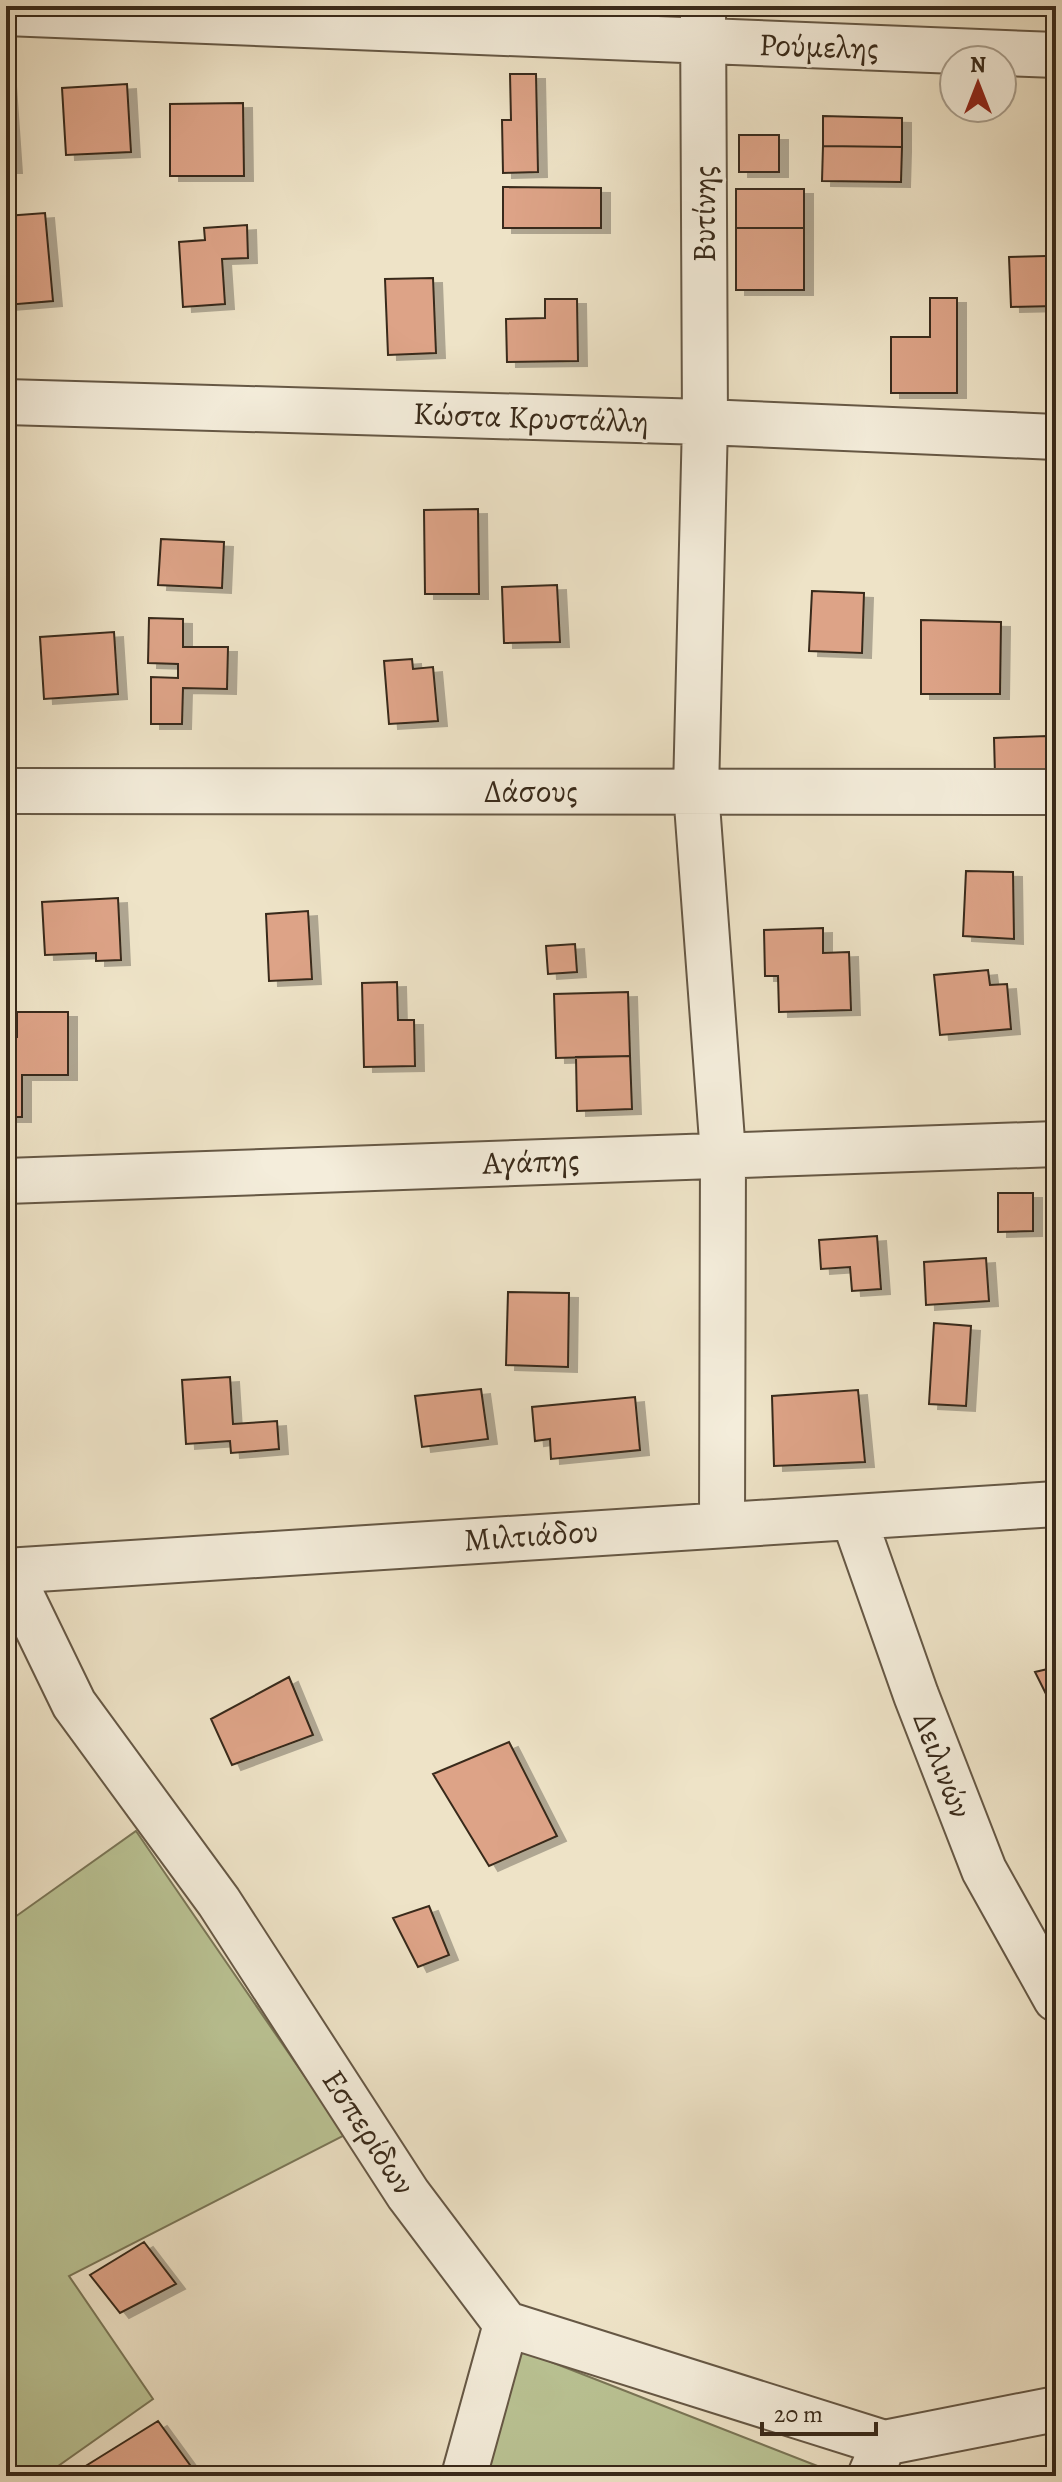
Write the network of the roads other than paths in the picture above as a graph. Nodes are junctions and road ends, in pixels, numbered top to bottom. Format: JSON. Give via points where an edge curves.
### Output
{"nodes":[{"id":1,"x":6,"y":13,"type":"edge"},
{"id":2,"x":703,"y":24,"type":"edge"},
{"id":3,"x":1056,"y":55,"type":"edge"},
{"id":4,"x":6,"y":402,"type":"edge"},
{"id":5,"x":705,"y":422,"type":"junction"},
{"id":6,"x":1056,"y":437,"type":"edge"},
{"id":7,"x":6,"y":791,"type":"edge"},
{"id":8,"x":696,"y":791,"type":"junction"},
{"id":9,"x":1056,"y":792,"type":"edge"},
{"id":10,"x":1056,"y":1144,"type":"edge"},
{"id":11,"x":723,"y":1154,"type":"junction"},
{"id":12,"x":6,"y":1181,"type":"edge"},
{"id":13,"x":1056,"y":1504,"type":"edge"},
{"id":14,"x":854,"y":1519,"type":"junction"},
{"id":15,"x":722,"y":1523,"type":"junction"},
{"id":16,"x":8,"y":1570,"type":"edge"},
{"id":17,"x":1056,"y":1999,"type":"edge"},
{"id":18,"x":506,"y":2324,"type":"junction"},
{"id":19,"x":1056,"y":2409,"type":"edge"},
{"id":20,"x":877,"y":2459,"type":"edge"},
{"id":21,"x":464,"y":2476,"type":"edge"}],
"edges":[{"from":1,"to":2,"type":"street","name":"Ρούμελης"},
{"from":2,"to":3,"type":"street","name":"Ρούμελης"},
{"from":2,"to":5,"type":"street","name":"Βυτίνης"},
{"from":4,"to":5,"type":"street","name":"Κώστα Κρυστάλλη"},
{"from":5,"to":6,"type":"street","name":"Κώστα Κρυστάλλη"},
{"from":5,"to":8,"type":"street","name":"Βυτίνης"},
{"from":7,"to":8,"type":"street","name":"Δάσους"},
{"from":8,"to":9,"type":"street","name":"Δάσους"},
{"from":8,"to":11,"type":"street","name":"Βυτίνης"},
{"from":10,"to":11,"type":"street","name":"Αγάπης"},
{"from":11,"to":12,"type":"street","name":"Αγάπης"},
{"from":11,"to":15,"type":"street","name":"Βυτίνης"},
{"from":13,"to":14,"type":"street","name":"Μιλτιάδου"},
{"from":14,"to":15,"type":"street","name":"Μιλτιάδου"},
{"from":14,"to":17,"type":"street","name":"Δειλινών","via":[[984,1870]]},
{"from":15,"to":16,"type":"street","name":"Μιλτιάδου"},
{"from":16,"to":18,"type":"street","name":"Εσπερίδων","via":[[74,1704],[219,1902],[408,2194]]},
{"from":18,"to":20,"type":"street"},
{"from":18,"to":21,"type":"street"},
{"from":19,"to":20,"type":"street"}]}
